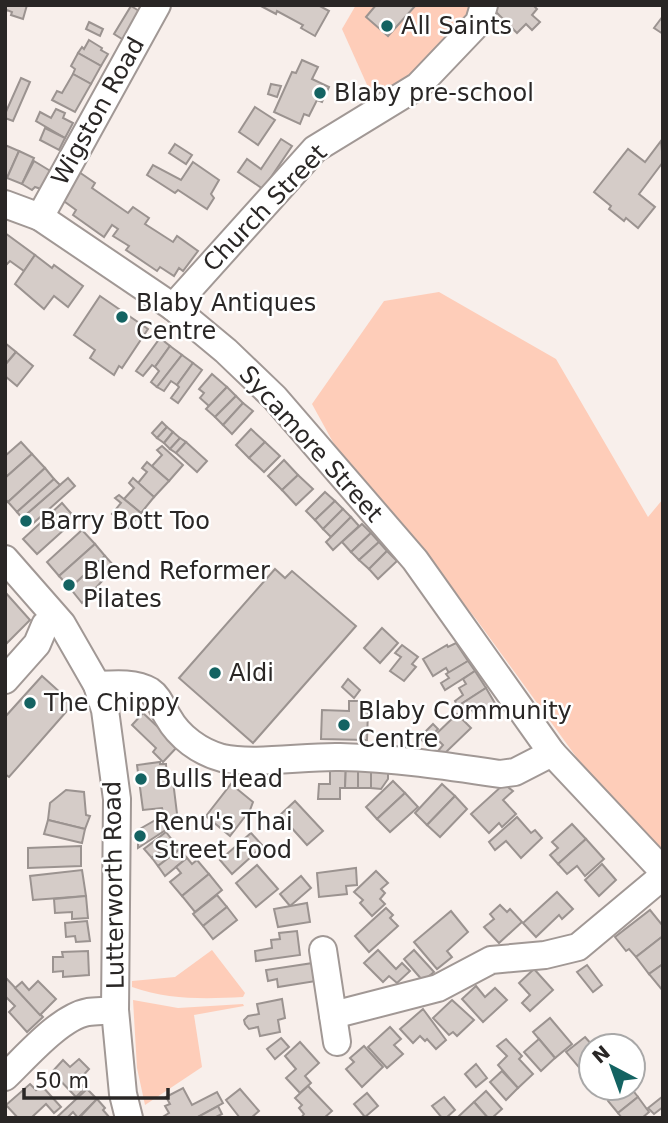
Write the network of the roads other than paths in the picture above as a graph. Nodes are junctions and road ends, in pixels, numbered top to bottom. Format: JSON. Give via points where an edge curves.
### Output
{"nodes":[{"id":1,"x":157,"y":5,"type":"edge"},
{"id":2,"x":484,"y":5,"type":"edge"},
{"id":3,"x":5,"y":204,"type":"edge"},
{"id":4,"x":40,"y":218,"type":"junction"},
{"id":5,"x":173,"y":307,"type":"junction"},
{"id":6,"x":5,"y":559,"type":"edge"},
{"id":7,"x":45,"y":625,"type":"dead end"},
{"id":8,"x":5,"y":680,"type":"edge"},
{"id":9,"x":97,"y":685,"type":"junction"},
{"id":10,"x":552,"y":752,"type":"junction"},
{"id":11,"x":663,"y":874,"type":"edge"},
{"id":12,"x":323,"y":950,"type":"dead end"},
{"id":13,"x":115,"y":1010,"type":"junction"},
{"id":14,"x":333,"y":1015,"type":"junction"},
{"id":15,"x":337,"y":1042,"type":"dead end"},
{"id":16,"x":5,"y":1076,"type":"edge"},
{"id":17,"x":129,"y":1118,"type":"edge"}],
"edges":[{"from":1,"to":4,"type":"street","name":"Wigston Road"},
{"from":2,"to":5,"type":"street","name":"Church Street","via":[[479,22],[418,86],[315,149]]},
{"from":3,"to":4,"type":"street","name":"Sycamore Street"},
{"from":4,"to":5,"type":"street","name":"Sycamore Street"},
{"from":5,"to":10,"type":"street","name":"Sycamore Street","via":[[275,398],[415,559]]},
{"from":6,"to":9,"type":"street","name":"Lutterworth Road","via":[[62,624]]},
{"from":7,"to":8,"type":"street","via":[[37,645]]},
{"from":9,"to":10,"type":"street","via":[[133,685],[152,692],[176,730],[205,751],[236,760],[369,758],[500,774],[515,772]]},
{"from":9,"to":13,"type":"street","name":"Lutterworth Road","via":[[105,710],[117,799]]},
{"from":10,"to":11,"type":"street","name":"Sycamore Street"},
{"from":11,"to":14,"type":"street","via":[[578,947],[491,960],[438,988]]},
{"from":12,"to":14,"type":"street"},
{"from":13,"to":16,"type":"street","via":[[74,1017]]},
{"from":13,"to":17,"type":"street","name":"Lutterworth Road"},
{"from":14,"to":15,"type":"street"}]}
